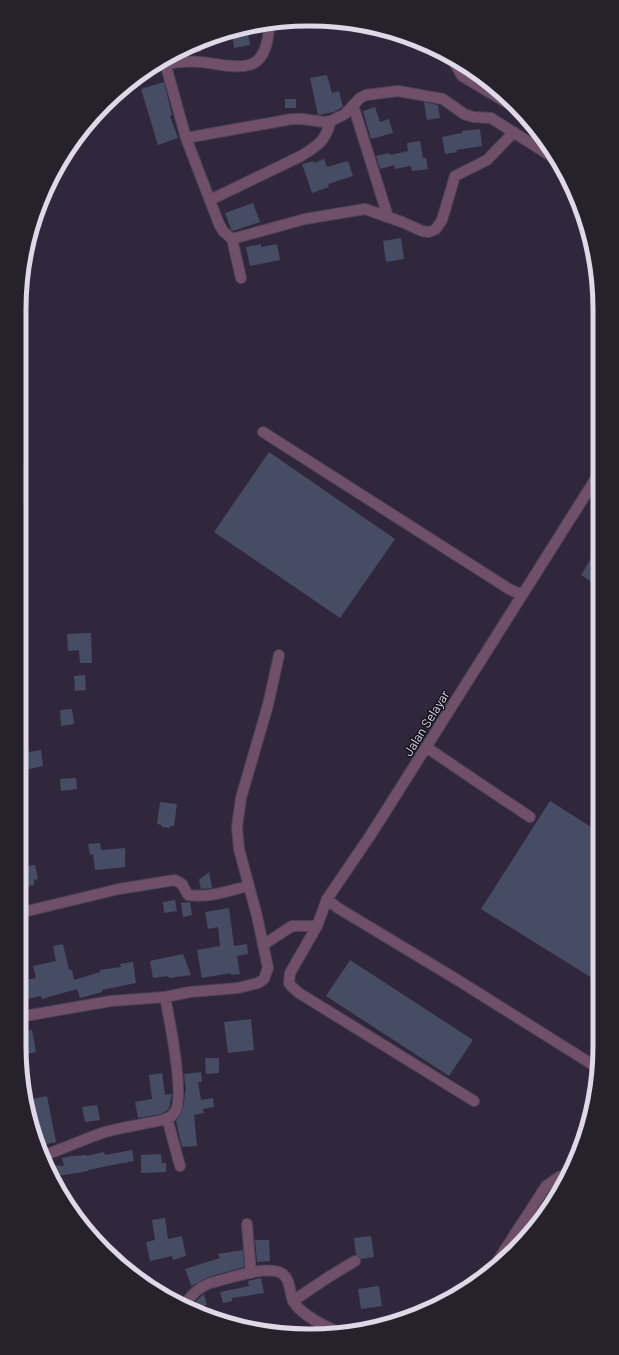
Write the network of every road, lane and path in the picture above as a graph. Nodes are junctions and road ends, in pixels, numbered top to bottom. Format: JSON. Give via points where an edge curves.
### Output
{"nodes":[{"id":1,"x":268,"y":29,"type":"edge"},
{"id":2,"x":173,"y":61,"type":"edge"},
{"id":3,"x":166,"y":65,"type":"edge"},
{"id":4,"x":457,"y":68,"type":"edge"},
{"id":5,"x":497,"y":97,"type":"edge"},
{"id":6,"x":353,"y":105,"type":"junction"},
{"id":7,"x":331,"y":120,"type":"junction"},
{"id":8,"x":514,"y":132,"type":"junction"},
{"id":9,"x":186,"y":138,"type":"junction"},
{"id":10,"x":545,"y":152,"type":"edge"},
{"id":11,"x":210,"y":200,"type":"junction"},
{"id":12,"x":388,"y":217,"type":"junction"},
{"id":13,"x":232,"y":239,"type":"junction"},
{"id":14,"x":241,"y":278,"type":"dead end"},
{"id":15,"x":262,"y":432,"type":"dead end"},
{"id":16,"x":593,"y":483,"type":"edge"},
{"id":17,"x":522,"y":595,"type":"junction"},
{"id":18,"x":279,"y":655,"type":"dead end"},
{"id":19,"x":426,"y":747,"type":"junction"},
{"id":20,"x":530,"y":816,"type":"dead end"},
{"id":21,"x":248,"y":886,"type":"junction"},
{"id":22,"x":328,"y":899,"type":"junction"},
{"id":23,"x":26,"y":911,"type":"edge"},
{"id":24,"x":317,"y":926,"type":"junction"},
{"id":25,"x":263,"y":945,"type":"junction"},
{"id":26,"x":165,"y":997,"type":"junction"},
{"id":27,"x":26,"y":1016,"type":"edge"},
{"id":28,"x":592,"y":1064,"type":"edge"},
{"id":29,"x":474,"y":1101,"type":"dead end"},
{"id":30,"x":167,"y":1118,"type":"junction"},
{"id":31,"x":48,"y":1154,"type":"edge"},
{"id":32,"x":180,"y":1166,"type":"dead end"},
{"id":33,"x":561,"y":1176,"type":"edge"},
{"id":34,"x":247,"y":1224,"type":"dead end"},
{"id":35,"x":503,"y":1252,"type":"edge"},
{"id":36,"x":355,"y":1261,"type":"dead end"},
{"id":37,"x":251,"y":1273,"type":"junction"},
{"id":38,"x":187,"y":1301,"type":"edge"},
{"id":39,"x":293,"y":1301,"type":"junction"},
{"id":40,"x":330,"y":1328,"type":"edge"}],
"edges":[{"from":1,"to":2,"type":"street","via":[[262,54],[250,65],[228,66],[198,61]]},
{"from":3,"to":9,"type":"street"},
{"from":4,"to":5,"type":"street","via":[[462,76]]},
{"from":6,"to":7,"type":"street","via":[[345,114]]},
{"from":6,"to":8,"type":"street","via":[[360,98],[370,94],[398,91],[419,94],[444,99],[464,114],[473,118],[491,118]]},
{"from":6,"to":12,"type":"street"},
{"from":7,"to":9,"type":"street","via":[[325,122],[292,119]]},
{"from":7,"to":11,"type":"street","via":[[325,137],[312,149]]},
{"from":8,"to":10,"type":"street"},
{"from":8,"to":12,"type":"street","via":[[487,160],[455,176],[442,220],[436,229],[422,231]]},
{"from":9,"to":11,"type":"street"},
{"from":11,"to":13,"type":"street","via":[[218,224]]},
{"from":12,"to":13,"type":"street","via":[[365,209],[304,219]]},
{"from":13,"to":14,"type":"street"},
{"from":15,"to":17,"type":"street","via":[[502,585]]},
{"from":16,"to":17,"type":"street","name":"Jalan Selayar"},
{"from":17,"to":19,"type":"street","name":"Jalan Selayar"},
{"from":18,"to":21,"type":"street","via":[[238,818],[239,849]]},
{"from":19,"to":20,"type":"street"},
{"from":19,"to":22,"type":"street","name":"Jalan Selayar"},
{"from":21,"to":23,"type":"street","via":[[197,896],[188,895],[182,884],[175,880],[119,889]]},
{"from":21,"to":25,"type":"street"},
{"from":22,"to":24,"type":"street","name":"Jalan Selayar"},
{"from":22,"to":28,"type":"street","via":[[338,908]]},
{"from":24,"to":25,"type":"street","via":[[292,926]]},
{"from":24,"to":29,"type":"street","name":"Jalan Selayar","via":[[290,973],[289,983],[293,989]]},
{"from":25,"to":26,"type":"street","via":[[268,968],[264,979],[258,983]]},
{"from":26,"to":27,"type":"street","via":[[111,1001]]},
{"from":26,"to":30,"type":"street","via":[[175,1051],[178,1100],[174,1114]]},
{"from":30,"to":31,"type":"street","via":[[105,1132]]},
{"from":30,"to":32,"type":"street"},
{"from":33,"to":35,"type":"street","via":[[546,1186]]},
{"from":34,"to":37,"type":"street"},
{"from":36,"to":39,"type":"street"},
{"from":37,"to":38,"type":"street","via":[[203,1286],[191,1294]]},
{"from":37,"to":39,"type":"street","via":[[272,1271],[283,1274]]},
{"from":39,"to":40,"type":"street","via":[[300,1310]]}]}
